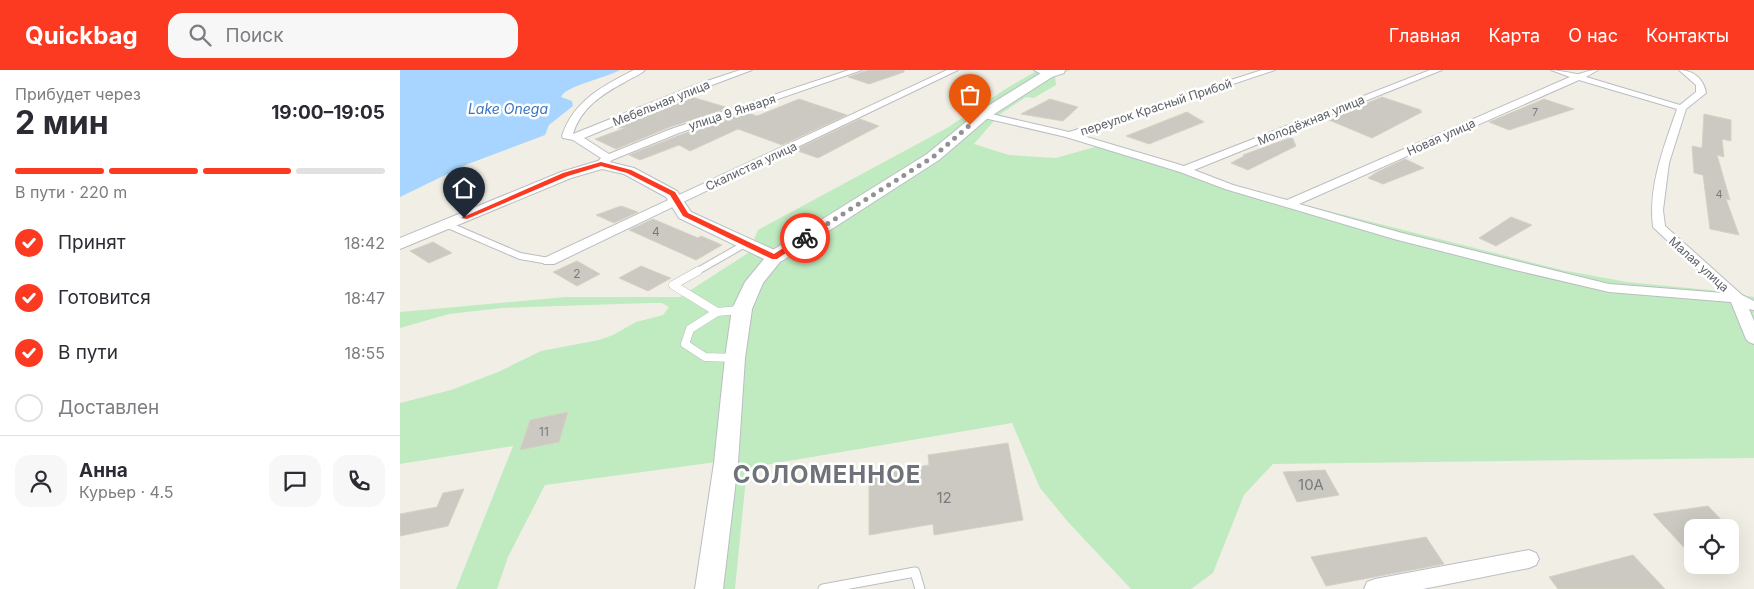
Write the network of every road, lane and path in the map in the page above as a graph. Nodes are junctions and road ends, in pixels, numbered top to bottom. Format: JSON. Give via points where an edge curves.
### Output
{"nodes":[{"id":1,"x":641,"y":70,"type":"edge"},
{"id":2,"x":748,"y":70,"type":"edge"},
{"id":3,"x":858,"y":70,"type":"edge"},
{"id":4,"x":954,"y":70,"type":"edge"},
{"id":5,"x":1271,"y":70,"type":"edge"},
{"id":6,"x":1438,"y":70,"type":"edge"},
{"id":7,"x":1555,"y":70,"type":"edge"},
{"id":8,"x":1594,"y":70,"type":"edge"},
{"id":9,"x":1683,"y":70,"type":"edge"},
{"id":10,"x":1048,"y":71,"type":"edge"},
{"id":11,"x":1579,"y":77,"type":"junction"},
{"id":12,"x":1682,"y":108,"type":"junction"},
{"id":13,"x":983,"y":115,"type":"junction"},
{"id":14,"x":1069,"y":134,"type":"junction"},
{"id":15,"x":576,"y":138,"type":"junction"},
{"id":16,"x":605,"y":161,"type":"junction"},
{"id":17,"x":1184,"y":170,"type":"junction"},
{"id":18,"x":676,"y":200,"type":"junction"},
{"id":19,"x":1288,"y":204,"type":"junction"},
{"id":20,"x":448,"y":225,"type":"junction"},
{"id":21,"x":400,"y":244,"type":"edge"},
{"id":22,"x":745,"y":244,"type":"junction"},
{"id":23,"x":775,"y":257,"type":"junction"},
{"id":24,"x":549,"y":261,"type":"joint"},
{"id":25,"x":1737,"y":298,"type":"junction"},
{"id":26,"x":1754,"y":306,"type":"edge"},
{"id":27,"x":742,"y":309,"type":"junction"},
{"id":28,"x":717,"y":312,"type":"junction"},
{"id":29,"x":1754,"y":339,"type":"edge"},
{"id":30,"x":735,"y":358,"type":"junction"},
{"id":31,"x":1528,"y":559,"type":"dead end"},
{"id":32,"x":709,"y":589,"type":"edge"},
{"id":33,"x":823,"y":589,"type":"edge"},
{"id":34,"x":920,"y":589,"type":"edge"},
{"id":35,"x":1375,"y":589,"type":"edge"}],
"edges":[{"from":1,"to":15,"type":"street","via":[[581,108],[568,126],[567,136]]},
{"from":2,"to":15,"type":"street","name":"Мебельная улица"},
{"from":3,"to":16,"type":"street","name":"улица 9 Января","via":[[675,131]]},
{"from":4,"to":18,"type":"street","name":"Скалистая улица"},
{"from":5,"to":14,"type":"street","name":"переулок Красный Прибой"},
{"from":6,"to":17,"type":"street","name":"Молодёжная улица"},
{"from":7,"to":11,"type":"street"},
{"from":8,"to":11,"type":"street","name":"Новая улица"},
{"from":9,"to":12,"type":"street","via":[[1700,84],[1701,93]]},
{"from":10,"to":13,"type":"main road"},
{"from":11,"to":12,"type":"street"},
{"from":11,"to":19,"type":"street","name":"Новая улица"},
{"from":12,"to":25,"type":"street","name":"Малая улица","via":[[1664,163],[1657,210],[1659,227]]},
{"from":13,"to":14,"type":"street"},
{"from":13,"to":23,"type":"main road","via":[[933,157]]},
{"from":14,"to":17,"type":"street"},
{"from":15,"to":16,"type":"street"},
{"from":16,"to":18,"type":"street","via":[[672,194]]},
{"from":16,"to":20,"type":"street","name":"улица 9 Января"},
{"from":17,"to":19,"type":"street"},
{"from":18,"to":22,"type":"street","via":[[685,215]]},
{"from":18,"to":24,"type":"street","name":"Скалистая улица"},
{"from":19,"to":25,"type":"street","via":[[1398,236],[1610,288]]},
{"from":20,"to":21,"type":"street","name":"улица 9 Января"},
{"from":20,"to":24,"type":"lane","via":[[520,256]]},
{"from":22,"to":23,"type":"street"},
{"from":22,"to":28,"type":"lane","via":[[673,285]]},
{"from":23,"to":27,"type":"street","via":[[754,282]]},
{"from":25,"to":26,"type":"street"},
{"from":25,"to":29,"type":"street"},
{"from":27,"to":28,"type":"lane"},
{"from":27,"to":30,"type":"street"},
{"from":28,"to":30,"type":"lane","via":[[690,329],[685,344],[705,357]]},
{"from":30,"to":32,"type":"street","via":[[726,463]]},
{"from":31,"to":35,"type":"street"},
{"from":33,"to":34,"type":"lane","via":[[915,572]]}]}
